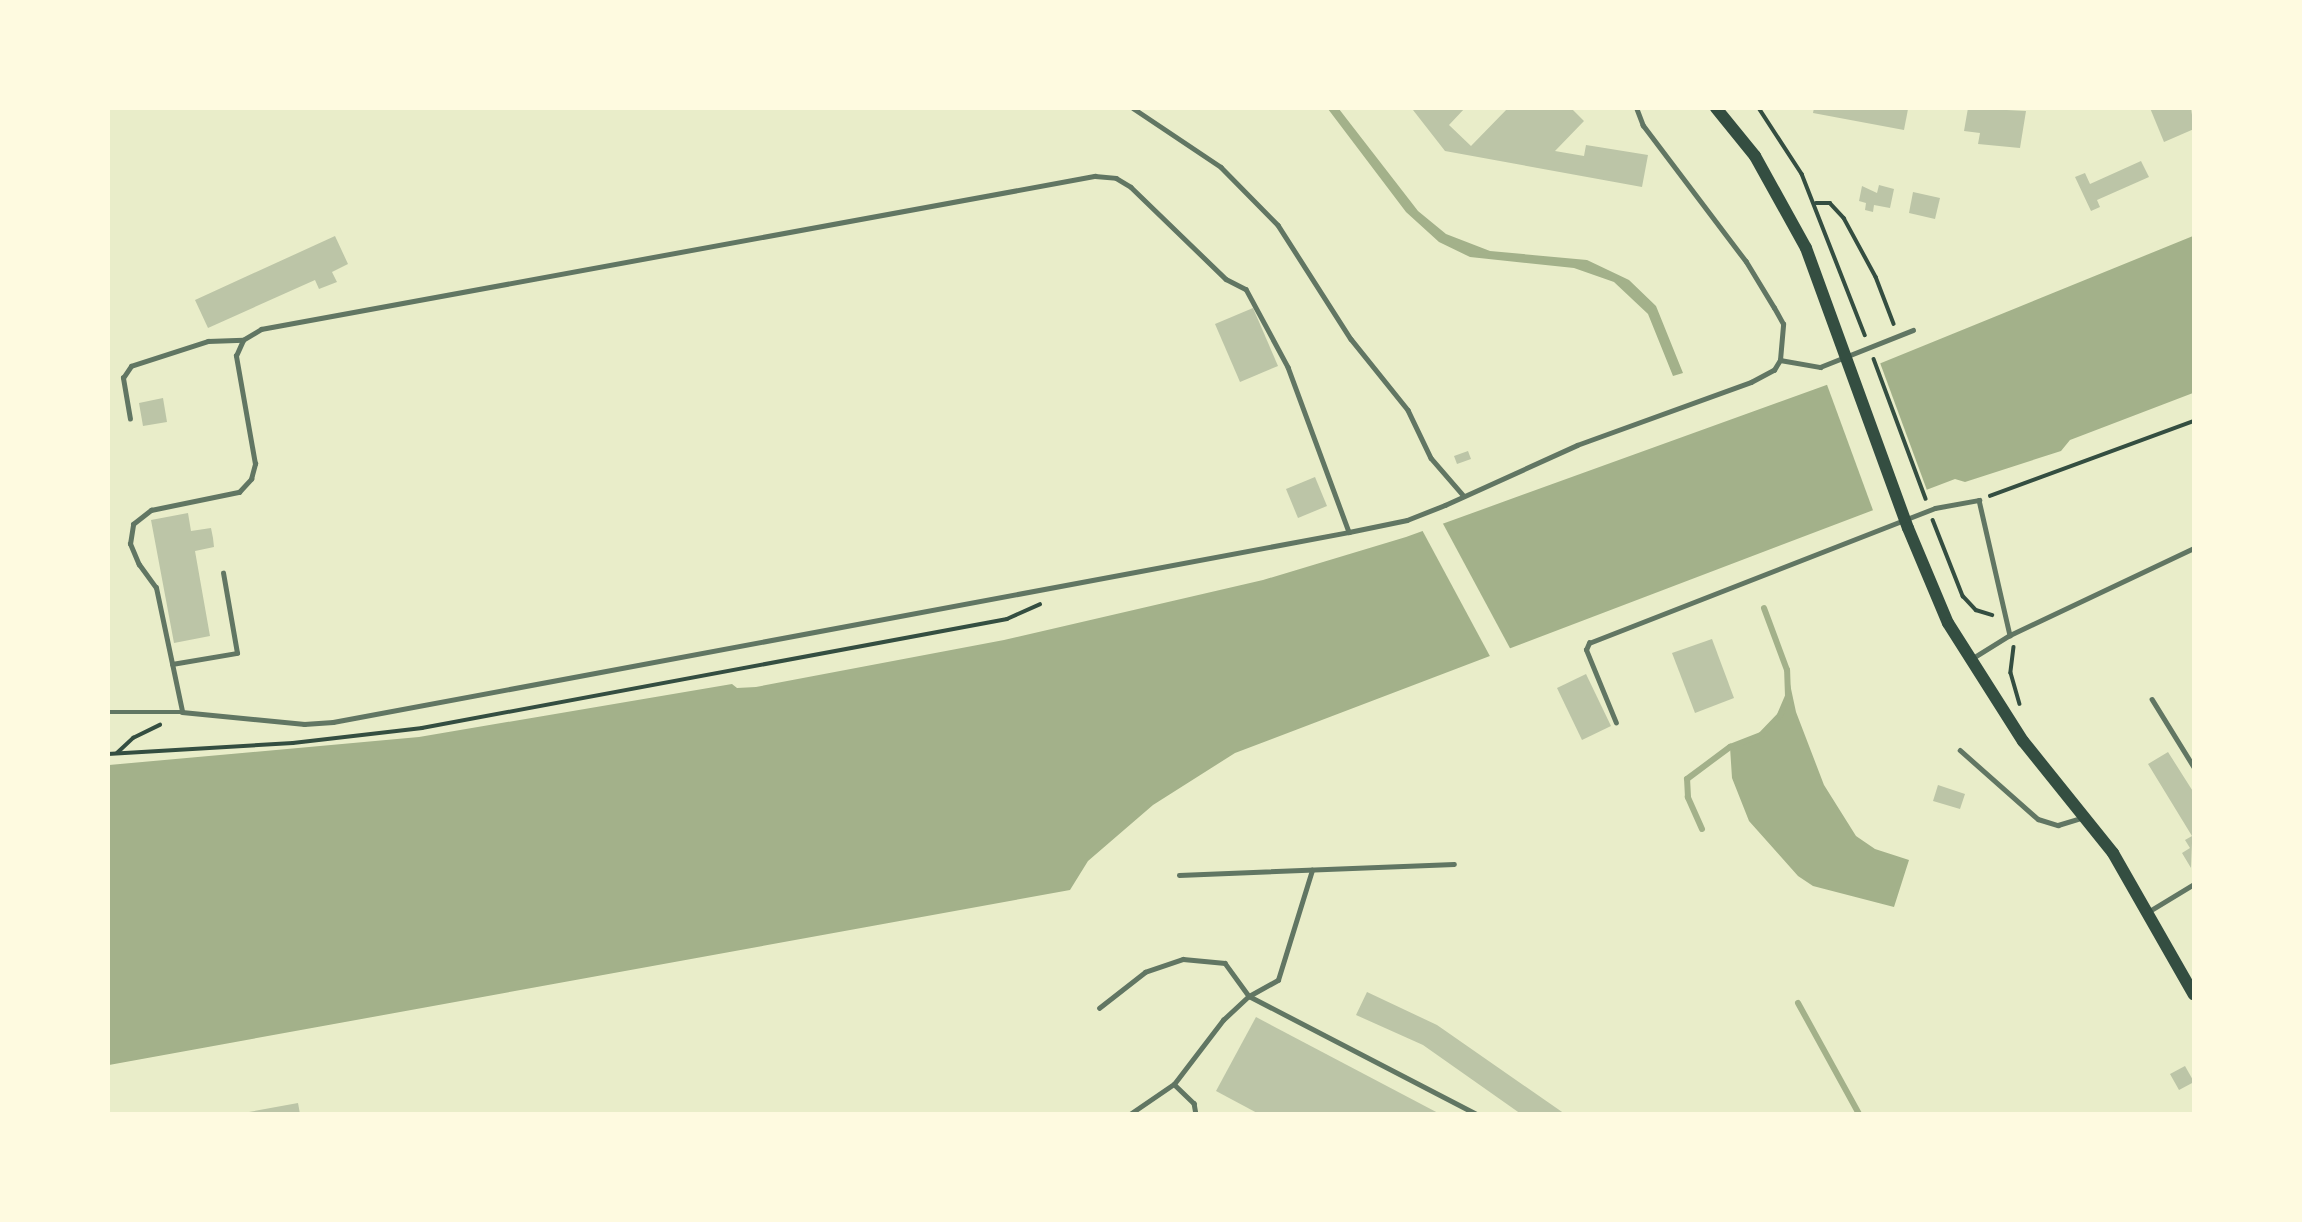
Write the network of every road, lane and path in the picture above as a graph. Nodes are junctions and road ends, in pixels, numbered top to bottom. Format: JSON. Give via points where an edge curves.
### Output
{"nodes":[{"id":1,"x":1133,"y":108,"type":"edge"},
{"id":2,"x":1636,"y":108,"type":"edge"},
{"id":3,"x":1716,"y":108,"type":"edge"},
{"id":4,"x":1759,"y":108,"type":"edge"},
{"id":5,"x":1816,"y":203,"type":"junction"},
{"id":6,"x":1913,"y":330,"type":"dead end"},
{"id":7,"x":1898,"y":336,"type":"junction"},
{"id":8,"x":1866,"y":338,"type":"dead end"},
{"id":9,"x":243,"y":340,"type":"junction"},
{"id":10,"x":1871,"y":351,"type":"dead end"},
{"id":11,"x":1780,"y":360,"type":"junction"},
{"id":12,"x":130,"y":419,"type":"dead end"},
{"id":13,"x":2193,"y":421,"type":"edge"},
{"id":14,"x":1465,"y":496,"type":"junction"},
{"id":15,"x":1979,"y":500,"type":"junction"},
{"id":16,"x":1928,"y":506,"type":"dead end"},
{"id":17,"x":1933,"y":519,"type":"dead end"},
{"id":18,"x":1349,"y":532,"type":"junction"},
{"id":19,"x":2193,"y":548,"type":"edge"},
{"id":20,"x":223,"y":573,"type":"dead end"},
{"id":21,"x":1060,"y":587,"type":"junction"},
{"id":22,"x":2010,"y":635,"type":"junction"},
{"id":23,"x":1969,"y":661,"type":"junction"},
{"id":24,"x":172,"y":664,"type":"junction"},
{"id":25,"x":2020,"y":693,"type":"dead end"},
{"id":26,"x":2152,"y":699,"type":"dead end"},
{"id":27,"x":108,"y":712,"type":"edge"},
{"id":28,"x":166,"y":712,"type":"junction"},
{"id":29,"x":182,"y":712,"type":"junction"},
{"id":30,"x":1616,"y":723,"type":"dead end"},
{"id":31,"x":1960,"y":750,"type":"dead end"},
{"id":32,"x":108,"y":754,"type":"edge"},
{"id":33,"x":116,"y":754,"type":"junction"},
{"id":34,"x":2193,"y":766,"type":"edge"},
{"id":35,"x":2085,"y":817,"type":"junction"},
{"id":36,"x":1454,"y":864,"type":"dead end"},
{"id":37,"x":1312,"y":870,"type":"junction"},
{"id":38,"x":1179,"y":875,"type":"dead end"},
{"id":39,"x":2193,"y":884,"type":"edge"},
{"id":40,"x":2148,"y":912,"type":"junction"},
{"id":41,"x":2193,"y":995,"type":"edge"},
{"id":42,"x":1249,"y":996,"type":"junction"},
{"id":43,"x":1099,"y":1008,"type":"dead end"},
{"id":44,"x":1174,"y":1084,"type":"junction"},
{"id":45,"x":1130,"y":1114,"type":"edge"},
{"id":46,"x":1196,"y":1114,"type":"edge"},
{"id":47,"x":1477,"y":1114,"type":"edge"}],
"edges":[{"from":1,"to":14,"type":"lane","via":[[1221,167],[1278,225],[1351,339],[1408,410],[1431,458]]},
{"from":2,"to":11,"type":"lane","via":[[1643,126],[1746,262],[1774,307],[1783,324]]},
{"from":3,"to":23,"type":"main road","via":[[1755,156],[1806,248],[1908,528]]},
{"from":4,"to":5,"type":"path","via":[[1788,149]]},
{"from":5,"to":7,"type":"path","via":[[1830,203],[1843,218],[1876,277]]},
{"from":5,"to":8,"type":"path"},
{"from":6,"to":7,"type":"lane"},
{"from":7,"to":11,"type":"lane","via":[[1820,367]]},
{"from":9,"to":12,"type":"lane","via":[[208,341],[131,366],[124,378]]},
{"from":9,"to":18,"type":"lane","via":[[261,329],[1096,176],[1116,178],[1132,187],[1226,279],[1246,289],[1288,367]]},
{"from":9,"to":24,"type":"lane","via":[[236,356],[255,464],[251,479],[239,492],[151,510],[133,524],[130,544],[156,588]]},
{"from":10,"to":16,"type":"path"},
{"from":11,"to":14,"type":"lane","via":[[1774,370],[1751,382],[1577,445]]},
{"from":13,"to":15,"type":"path"},
{"from":14,"to":18,"type":"lane","via":[[1407,520]]},
{"from":15,"to":22,"type":"lane"},
{"from":15,"to":30,"type":"lane","via":[[1935,508],[1589,643],[1586,650]]},
{"from":17,"to":22,"type":"path","via":[[1963,596],[1976,610],[1992,615]]},
{"from":18,"to":21,"type":"lane"},
{"from":19,"to":22,"type":"lane"},
{"from":20,"to":24,"type":"lane","via":[[237,653]]},
{"from":21,"to":29,"type":"lane","via":[[333,722],[304,724]]},
{"from":21,"to":33,"type":"path","via":[[1048,599],[1007,619],[627,692],[422,728]]},
{"from":22,"to":23,"type":"lane"},
{"from":22,"to":25,"type":"path","via":[[2015,651],[2011,673]]},
{"from":23,"to":35,"type":"main road","via":[[2023,741]]},
{"from":24,"to":29,"type":"lane"},
{"from":26,"to":34,"type":"lane"},
{"from":27,"to":28,"type":"lane"},
{"from":28,"to":29,"type":"lane"},
{"from":28,"to":33,"type":"path","via":[[161,724],[133,738]]},
{"from":31,"to":35,"type":"lane","via":[[2038,819],[2058,825]]},
{"from":32,"to":33,"type":"path"},
{"from":35,"to":40,"type":"main road"},
{"from":36,"to":37,"type":"lane"},
{"from":37,"to":38,"type":"lane"},
{"from":37,"to":42,"type":"lane","via":[[1278,980]]},
{"from":39,"to":40,"type":"lane"},
{"from":40,"to":41,"type":"main road"},
{"from":42,"to":43,"type":"lane","via":[[1225,963],[1183,959],[1145,972]]},
{"from":42,"to":44,"type":"lane","via":[[1223,1020]]},
{"from":42,"to":47,"type":"lane"},
{"from":44,"to":45,"type":"lane"},
{"from":44,"to":46,"type":"lane","via":[[1194,1103]]}]}
